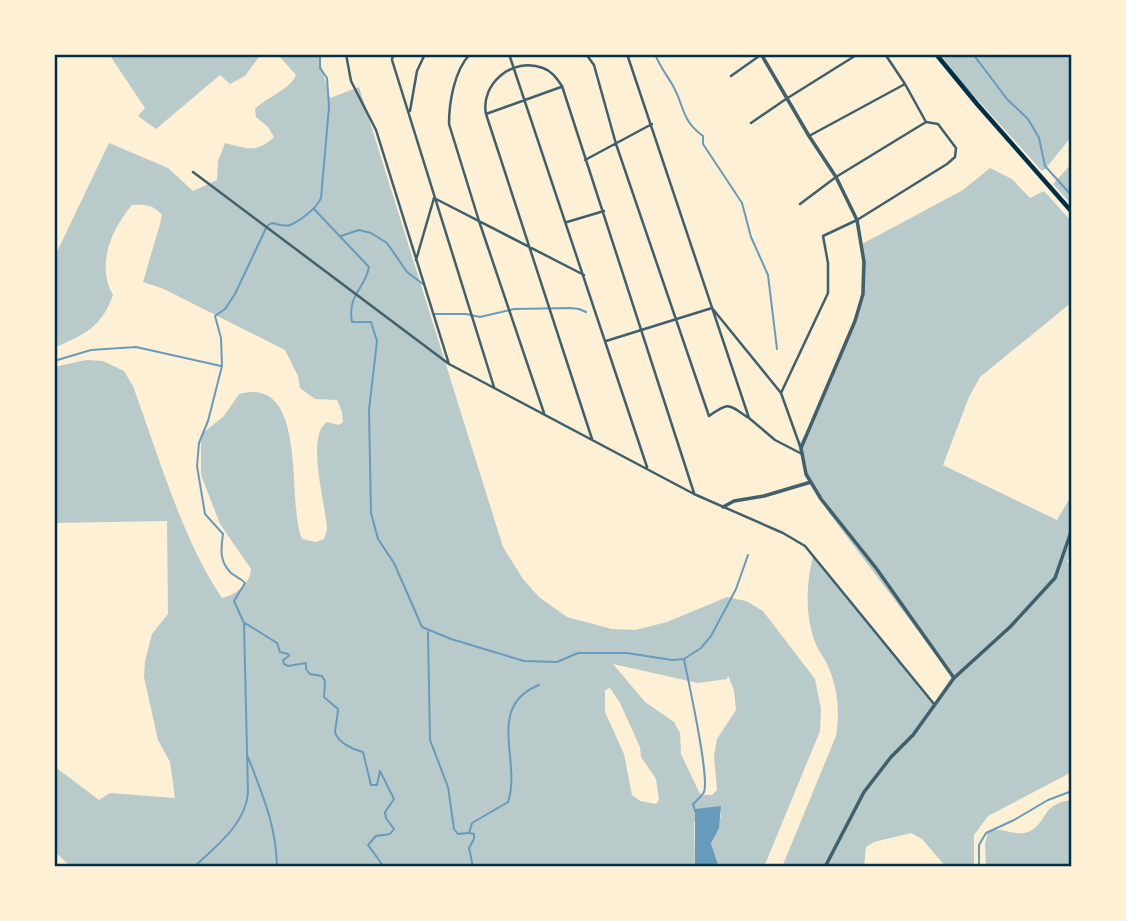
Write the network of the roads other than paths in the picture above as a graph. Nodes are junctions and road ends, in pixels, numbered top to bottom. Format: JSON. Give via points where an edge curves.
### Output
{"nodes":[{"id":1,"x":346,"y":54,"type":"edge"},
{"id":2,"x":393,"y":54,"type":"edge"},
{"id":3,"x":425,"y":54,"type":"edge"},
{"id":4,"x":470,"y":54,"type":"edge"},
{"id":5,"x":509,"y":54,"type":"edge"},
{"id":6,"x":586,"y":54,"type":"edge"},
{"id":7,"x":627,"y":54,"type":"edge"},
{"id":8,"x":762,"y":54,"type":"edge"},
{"id":9,"x":858,"y":54,"type":"edge"},
{"id":10,"x":885,"y":54,"type":"edge"},
{"id":11,"x":936,"y":54,"type":"edge"},
{"id":12,"x":513,"y":68,"type":"junction"},
{"id":13,"x":732,"y":76,"type":"dead end"},
{"id":14,"x":905,"y":84,"type":"junction"},
{"id":15,"x":562,"y":86,"type":"junction"},
{"id":16,"x":786,"y":99,"type":"junction"},
{"id":17,"x":525,"y":100,"type":"junction"},
{"id":18,"x":409,"y":113,"type":"junction"},
{"id":19,"x":486,"y":114,"type":"junction"},
{"id":20,"x":927,"y":122,"type":"junction"},
{"id":21,"x":751,"y":123,"type":"dead end"},
{"id":22,"x":652,"y":124,"type":"junction"},
{"id":23,"x":809,"y":136,"type":"junction"},
{"id":24,"x":616,"y":144,"type":"junction"},
{"id":25,"x":585,"y":160,"type":"junction"},
{"id":26,"x":193,"y":172,"type":"dead end"},
{"id":27,"x":836,"y":177,"type":"junction"},
{"id":28,"x":434,"y":198,"type":"junction"},
{"id":29,"x":800,"y":204,"type":"dead end"},
{"id":30,"x":604,"y":211,"type":"junction"},
{"id":31,"x":1072,"y":212,"type":"edge"},
{"id":32,"x":857,"y":220,"type":"junction"},
{"id":33,"x":479,"y":221,"type":"junction"},
{"id":34,"x":566,"y":222,"type":"junction"},
{"id":35,"x":529,"y":247,"type":"junction"},
{"id":36,"x":416,"y":260,"type":"junction"},
{"id":37,"x":584,"y":275,"type":"junction"},
{"id":38,"x":712,"y":308,"type":"junction"},
{"id":39,"x":676,"y":320,"type":"junction"},
{"id":40,"x":642,"y":330,"type":"junction"},
{"id":41,"x":606,"y":341,"type":"junction"},
{"id":42,"x":449,"y":364,"type":"junction"},
{"id":43,"x":494,"y":387,"type":"junction"},
{"id":44,"x":781,"y":393,"type":"junction"},
{"id":45,"x":544,"y":413,"type":"junction"},
{"id":46,"x":749,"y":418,"type":"junction"},
{"id":47,"x":592,"y":439,"type":"junction"},
{"id":48,"x":801,"y":448,"type":"junction"},
{"id":49,"x":802,"y":454,"type":"junction"},
{"id":50,"x":647,"y":467,"type":"junction"},
{"id":51,"x":811,"y":482,"type":"junction"},
{"id":52,"x":694,"y":494,"type":"junction"},
{"id":53,"x":723,"y":507,"type":"junction"},
{"id":54,"x":1072,"y":529,"type":"edge"},
{"id":55,"x":954,"y":678,"type":"junction"},
{"id":56,"x":936,"y":705,"type":"junction"},
{"id":57,"x":825,"y":867,"type":"edge"}],
"edges":[{"from":1,"to":36,"type":"street","via":[[351,81],[376,130]]},
{"from":2,"to":18,"type":"street","via":[[391,60]]},
{"from":3,"to":18,"type":"street","via":[[416,71]]},
{"from":4,"to":33,"type":"street","via":[[455,85],[449,124]]},
{"from":5,"to":12,"type":"street"},
{"from":6,"to":24,"type":"street","via":[[594,65]]},
{"from":7,"to":22,"type":"street"},
{"from":8,"to":13,"type":"street"},
{"from":8,"to":16,"type":"street"},
{"from":9,"to":16,"type":"street"},
{"from":10,"to":14,"type":"street"},
{"from":11,"to":31,"type":"main road"},
{"from":12,"to":15,"type":"street","via":[[541,67]]},
{"from":12,"to":17,"type":"street"},
{"from":12,"to":19,"type":"street","via":[[491,84],[485,98]]},
{"from":14,"to":20,"type":"street"},
{"from":14,"to":23,"type":"street"},
{"from":15,"to":17,"type":"street"},
{"from":15,"to":25,"type":"street"},
{"from":16,"to":21,"type":"street"},
{"from":16,"to":23,"type":"street"},
{"from":17,"to":19,"type":"street"},
{"from":17,"to":34,"type":"street"},
{"from":18,"to":28,"type":"street"},
{"from":19,"to":35,"type":"street"},
{"from":20,"to":27,"type":"street"},
{"from":20,"to":32,"type":"street","via":[[938,124],[956,148],[955,157]]},
{"from":22,"to":24,"type":"street"},
{"from":22,"to":38,"type":"street"},
{"from":23,"to":27,"type":"street"},
{"from":24,"to":25,"type":"street"},
{"from":24,"to":39,"type":"street"},
{"from":25,"to":30,"type":"street"},
{"from":26,"to":42,"type":"street"},
{"from":27,"to":29,"type":"street"},
{"from":27,"to":32,"type":"street"},
{"from":28,"to":33,"type":"street"},
{"from":28,"to":36,"type":"street"},
{"from":28,"to":43,"type":"street"},
{"from":30,"to":34,"type":"street"},
{"from":30,"to":40,"type":"street"},
{"from":32,"to":44,"type":"street","via":[[823,236],[828,293]]},
{"from":32,"to":48,"type":"street","via":[[863,294]]},
{"from":33,"to":35,"type":"street"},
{"from":33,"to":45,"type":"street"},
{"from":34,"to":37,"type":"street"},
{"from":35,"to":37,"type":"street"},
{"from":35,"to":47,"type":"street"},
{"from":36,"to":42,"type":"street"},
{"from":37,"to":41,"type":"street"},
{"from":38,"to":39,"type":"street"},
{"from":38,"to":44,"type":"street"},
{"from":38,"to":46,"type":"street"},
{"from":39,"to":40,"type":"street"},
{"from":39,"to":46,"type":"street","via":[[709,416],[729,405]]},
{"from":40,"to":41,"type":"street"},
{"from":40,"to":52,"type":"street"},
{"from":41,"to":50,"type":"street"},
{"from":42,"to":43,"type":"street"},
{"from":43,"to":45,"type":"street"},
{"from":44,"to":48,"type":"street"},
{"from":45,"to":47,"type":"street"},
{"from":46,"to":49,"type":"street"},
{"from":47,"to":50,"type":"street"},
{"from":48,"to":49,"type":"street"},
{"from":49,"to":51,"type":"street"},
{"from":50,"to":52,"type":"street"},
{"from":51,"to":53,"type":"street"},
{"from":51,"to":55,"type":"street"},
{"from":52,"to":53,"type":"street"},
{"from":53,"to":56,"type":"street","via":[[805,546]]},
{"from":54,"to":55,"type":"street","via":[[1055,578]]},
{"from":55,"to":56,"type":"street"},
{"from":56,"to":57,"type":"street","via":[[864,792]]}]}
